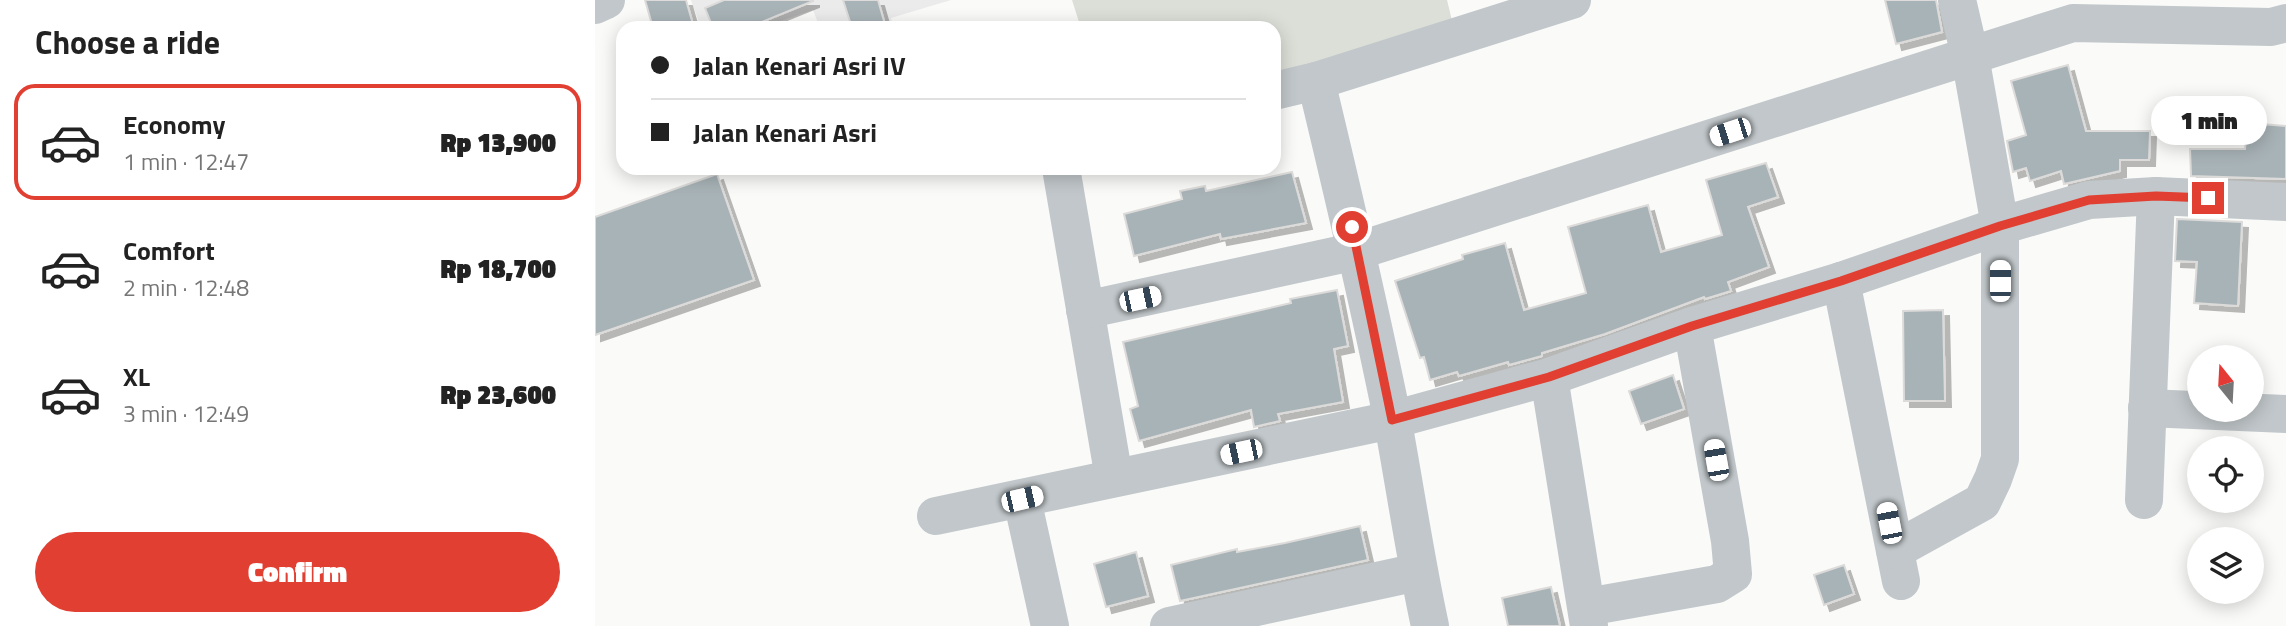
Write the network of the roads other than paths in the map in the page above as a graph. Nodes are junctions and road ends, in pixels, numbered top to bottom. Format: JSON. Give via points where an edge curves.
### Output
{"nodes":[{"id":1,"x":606,"y":0,"type":"edge"},
{"id":2,"x":1572,"y":0,"type":"edge"},
{"id":3,"x":1957,"y":0,"type":"edge"},
{"id":4,"x":595,"y":5,"type":"edge"},
{"id":5,"x":2281,"y":28,"type":"edge"},
{"id":6,"x":1970,"y":56,"type":"junction"},
{"id":7,"x":1316,"y":81,"type":"junction"},
{"id":8,"x":1281,"y":89,"type":"edge"},
{"id":9,"x":1062,"y":175,"type":"edge"},
{"id":10,"x":2156,"y":196,"type":"junction"},
{"id":11,"x":2286,"y":202,"type":"edge"},
{"id":12,"x":2000,"y":226,"type":"junction"},
{"id":13,"x":1357,"y":251,"type":"junction"},
{"id":14,"x":1841,"y":281,"type":"junction"},
{"id":15,"x":1085,"y":310,"type":"junction"},
{"id":16,"x":1692,"y":326,"type":"junction"},
{"id":17,"x":1549,"y":377,"type":"junction"},
{"id":18,"x":2147,"y":408,"type":"junction"},
{"id":19,"x":2286,"y":414,"type":"edge"},
{"id":20,"x":1392,"y":420,"type":"junction"},
{"id":21,"x":1114,"y":478,"type":"junction"},
{"id":22,"x":1022,"y":499,"type":"junction"},
{"id":23,"x":2144,"y":500,"type":"dead end"},
{"id":24,"x":936,"y":516,"type":"dead end"},
{"id":25,"x":1418,"y":572,"type":"junction"},
{"id":26,"x":1588,"y":616,"type":"edge"},
{"id":27,"x":1050,"y":626,"type":"edge"},
{"id":28,"x":1169,"y":626,"type":"edge"},
{"id":29,"x":1430,"y":626,"type":"edge"}],
"edges":[{"from":1,"to":4,"type":"street"},
{"from":2,"to":7,"type":"street"},
{"from":3,"to":6,"type":"street"},
{"from":5,"to":6,"type":"street","via":[[2073,23]]},
{"from":6,"to":12,"type":"street"},
{"from":6,"to":13,"type":"street"},
{"from":7,"to":8,"type":"street"},
{"from":7,"to":13,"type":"street"},
{"from":9,"to":15,"type":"street"},
{"from":10,"to":11,"type":"street"},
{"from":10,"to":12,"type":"street","via":[[2089,200]]},
{"from":10,"to":18,"type":"street"},
{"from":12,"to":14,"type":"street"},
{"from":12,"to":14,"type":"street","via":[[2000,459],[1982,502],[1898,566]]},
{"from":13,"to":15,"type":"street"},
{"from":13,"to":20,"type":"street"},
{"from":14,"to":16,"type":"street"},
{"from":15,"to":21,"type":"street"},
{"from":16,"to":17,"type":"street"},
{"from":16,"to":26,"type":"street","via":[[1733,574],[1717,584]]},
{"from":17,"to":20,"type":"street"},
{"from":17,"to":26,"type":"street"},
{"from":18,"to":19,"type":"street"},
{"from":18,"to":23,"type":"street"},
{"from":20,"to":21,"type":"street"},
{"from":20,"to":25,"type":"street"},
{"from":21,"to":22,"type":"street"},
{"from":22,"to":24,"type":"street"},
{"from":22,"to":27,"type":"street"},
{"from":25,"to":28,"type":"street"},
{"from":25,"to":29,"type":"street"}]}
